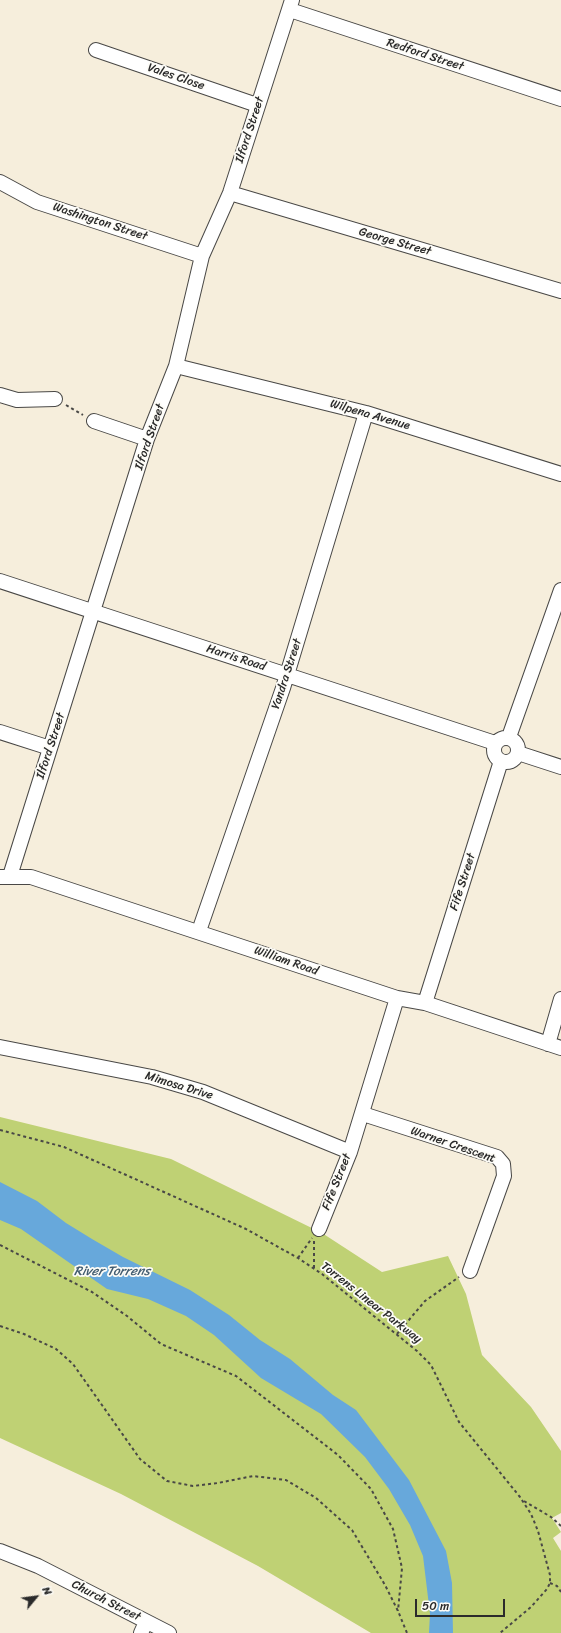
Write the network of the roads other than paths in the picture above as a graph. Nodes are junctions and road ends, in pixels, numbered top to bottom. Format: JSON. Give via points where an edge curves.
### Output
{"nodes":[{"id":1,"x":291,"y":5,"type":"edge"},
{"id":2,"x":96,"y":50,"type":"dead end"},
{"id":3,"x":561,"y":99,"type":"edge"},
{"id":4,"x":257,"y":105,"type":"junction"},
{"id":5,"x":0,"y":182,"type":"edge"},
{"id":6,"x":230,"y":193,"type":"junction"},
{"id":7,"x":202,"y":256,"type":"junction"},
{"id":8,"x":561,"y":290,"type":"edge"},
{"id":9,"x":176,"y":366,"type":"junction"},
{"id":10,"x":0,"y":395,"type":"edge"},
{"id":11,"x":55,"y":398,"type":"road end"},
{"id":12,"x":366,"y":413,"type":"junction"},
{"id":13,"x":94,"y":421,"type":"road end"},
{"id":14,"x":147,"y":439,"type":"junction"},
{"id":15,"x":561,"y":474,"type":"edge"},
{"id":16,"x":0,"y":581,"type":"edge"},
{"id":17,"x":561,"y":590,"type":"edge"},
{"id":18,"x":94,"y":612,"type":"junction"},
{"id":19,"x":287,"y":674,"type":"junction"},
{"id":20,"x":0,"y":732,"type":"edge"},
{"id":21,"x":509,"y":737,"type":"junction"},
{"id":22,"x":495,"y":743,"type":"junction"},
{"id":23,"x":50,"y":748,"type":"junction"},
{"id":24,"x":518,"y":753,"type":"junction"},
{"id":25,"x":501,"y":761,"type":"junction"},
{"id":26,"x":561,"y":767,"type":"edge"},
{"id":27,"x":5,"y":877,"type":"edge"},
{"id":28,"x":199,"y":931,"type":"junction"},
{"id":29,"x":397,"y":998,"type":"junction"},
{"id":30,"x":561,"y":1000,"type":"edge"},
{"id":31,"x":425,"y":1003,"type":"junction"},
{"id":32,"x":548,"y":1044,"type":"junction"},
{"id":33,"x":0,"y":1047,"type":"edge"},
{"id":34,"x":561,"y":1048,"type":"edge"},
{"id":35,"x":363,"y":1114,"type":"junction"},
{"id":36,"x":350,"y":1152,"type":"junction"},
{"id":37,"x":319,"y":1229,"type":"dead end"},
{"id":38,"x":470,"y":1271,"type":"road end"},
{"id":39,"x":0,"y":1551,"type":"edge"},
{"id":40,"x":144,"y":1627,"type":"edge"},
{"id":41,"x":169,"y":1633,"type":"edge"}],
"edges":[{"from":1,"to":3,"type":"street","name":"Redford Street"},
{"from":1,"to":4,"type":"street","name":"Ilford Street"},
{"from":2,"to":4,"type":"street","name":"Vales Close"},
{"from":4,"to":6,"type":"street","name":"Ilford Street"},
{"from":5,"to":7,"type":"street","name":"Washington Street","via":[[38,202]]},
{"from":6,"to":7,"type":"street","name":"Ilford Street"},
{"from":6,"to":8,"type":"street","name":"George Street"},
{"from":7,"to":9,"type":"street","name":"Ilford Street"},
{"from":9,"to":12,"type":"street","name":"Wilpena Avenue"},
{"from":9,"to":14,"type":"street","name":"Ilford Street"},
{"from":10,"to":11,"type":"street","via":[[17,400]]},
{"from":12,"to":15,"type":"street","name":"Wilpena Avenue"},
{"from":12,"to":19,"type":"street","name":"Yandra Street"},
{"from":13,"to":14,"type":"street"},
{"from":14,"to":18,"type":"street","name":"Ilford Street"},
{"from":16,"to":18,"type":"street","name":"Harris Road"},
{"from":17,"to":21,"type":"street"},
{"from":18,"to":19,"type":"street","name":"Harris Road"},
{"from":18,"to":23,"type":"street","name":"Ilford Street"},
{"from":19,"to":22,"type":"street","name":"Harris Road"},
{"from":19,"to":28,"type":"street","name":"Yandra Street"},
{"from":20,"to":23,"type":"street"},
{"from":21,"to":22,"type":"street","via":[[503,737]]},
{"from":21,"to":24,"type":"street","via":[[518,747]]},
{"from":22,"to":25,"type":"street","via":[[494,752]]},
{"from":23,"to":27,"type":"street","name":"Ilford Street"},
{"from":24,"to":25,"type":"street","via":[[510,762]]},
{"from":24,"to":26,"type":"street"},
{"from":25,"to":31,"type":"street","name":"Fife Street"},
{"from":27,"to":28,"type":"street","name":"William Road","via":[[31,877]]},
{"from":28,"to":29,"type":"street","name":"William Road"},
{"from":29,"to":31,"type":"street","name":"William Road"},
{"from":29,"to":35,"type":"street","name":"Fife Street"},
{"from":30,"to":32,"type":"street"},
{"from":31,"to":32,"type":"street","name":"William Road"},
{"from":32,"to":34,"type":"street","name":"William Road"},
{"from":33,"to":36,"type":"street","name":"Mimosa Drive","via":[[152,1077],[203,1092]]},
{"from":35,"to":36,"type":"street","name":"Fife Street"},
{"from":35,"to":38,"type":"street","name":"Warner Crescent","via":[[497,1157],[503,1164],[504,1176]]},
{"from":36,"to":37,"type":"street","name":"Fife Street"},
{"from":39,"to":40,"type":"street","name":"Church Street","via":[[38,1566]]},
{"from":40,"to":41,"type":"street","name":"Church Street"}]}
